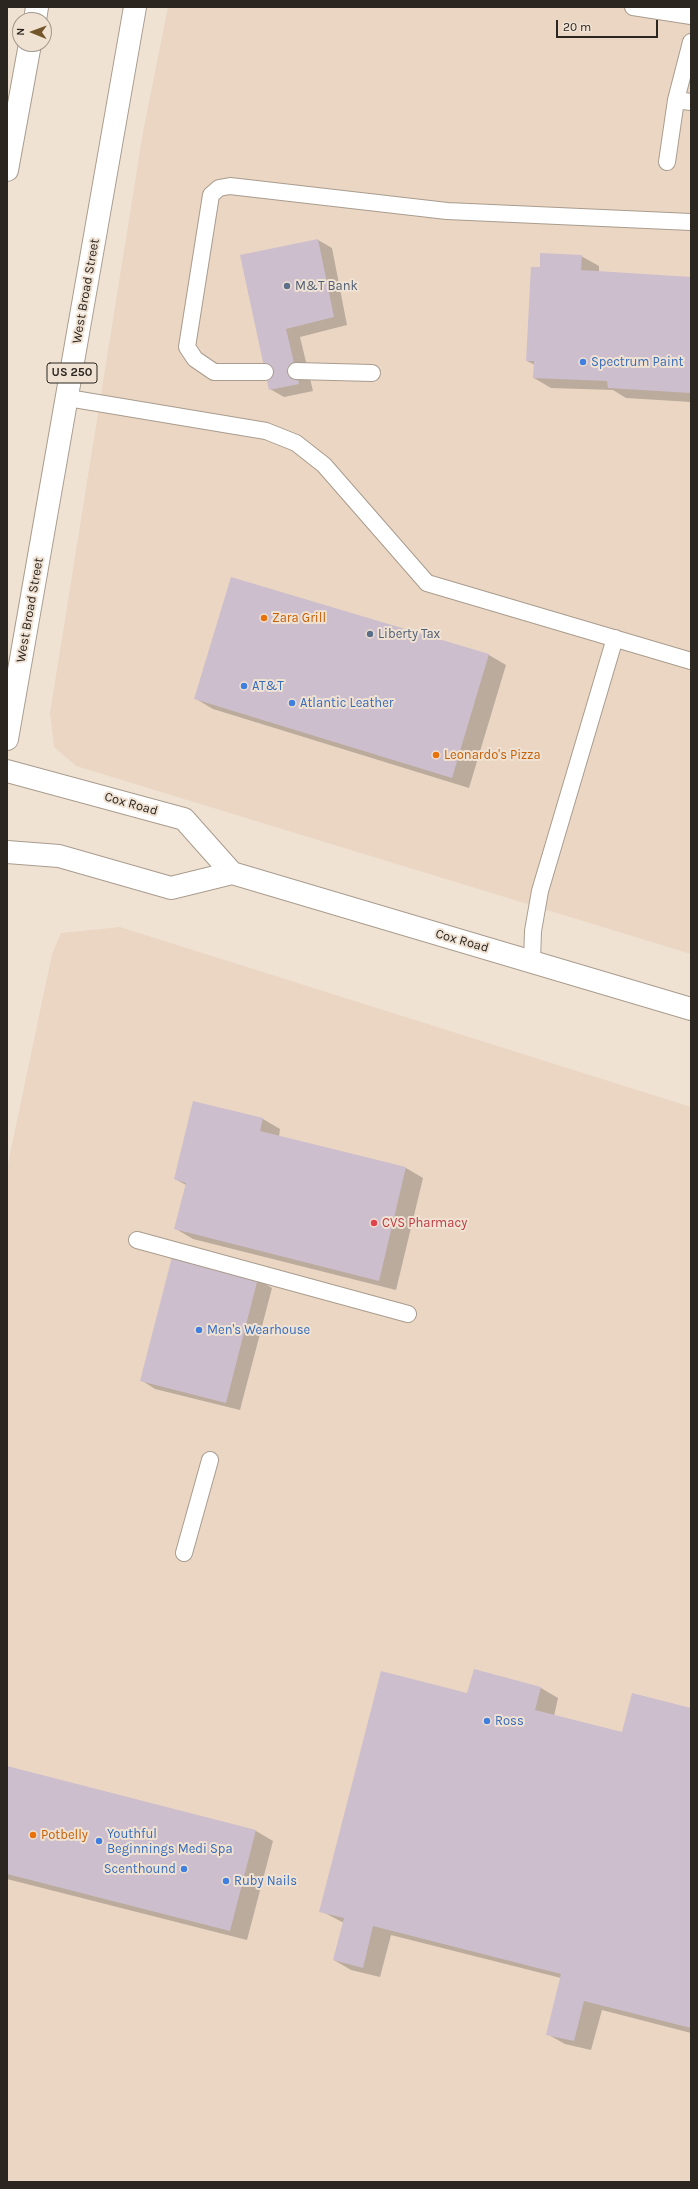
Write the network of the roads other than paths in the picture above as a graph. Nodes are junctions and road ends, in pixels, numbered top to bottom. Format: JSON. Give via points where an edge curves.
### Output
{"nodes":[{"id":1,"x":135,"y":7,"type":"edge"},
{"id":2,"x":633,"y":7,"type":"edge"},
{"id":3,"x":691,"y":16,"type":"edge"},
{"id":4,"x":691,"y":42,"type":"edge"},
{"id":5,"x":29,"y":52,"type":"edge"},
{"id":6,"x":684,"y":101,"type":"edge"},
{"id":7,"x":667,"y":162,"type":"dead end"},
{"id":8,"x":7,"y":170,"type":"edge"},
{"id":9,"x":691,"y":222,"type":"edge"},
{"id":10,"x":296,"y":371,"type":"dead end"},
{"id":11,"x":265,"y":372,"type":"dead end"},
{"id":12,"x":372,"y":373,"type":"dead end"},
{"id":13,"x":68,"y":398,"type":"junction"},
{"id":14,"x":615,"y":638,"type":"junction"},
{"id":15,"x":691,"y":661,"type":"edge"},
{"id":16,"x":7,"y":740,"type":"edge"},
{"id":17,"x":7,"y":771,"type":"edge"},
{"id":18,"x":7,"y":852,"type":"edge"},
{"id":19,"x":232,"y":873,"type":"junction"},
{"id":20,"x":532,"y":961,"type":"junction"},
{"id":21,"x":691,"y":1008,"type":"edge"},
{"id":22,"x":137,"y":1240,"type":"dead end"},
{"id":23,"x":408,"y":1314,"type":"dead end"},
{"id":24,"x":210,"y":1460,"type":"dead end"},
{"id":25,"x":184,"y":1553,"type":"dead end"}],
"edges":[{"from":1,"to":13,"type":"main road","name":"West Broad Street","number":"US 250"},
{"from":2,"to":3,"type":"lane"},
{"from":4,"to":6,"type":"lane"},
{"from":5,"to":8,"type":"main road"},
{"from":6,"to":7,"type":"lane"},
{"from":9,"to":11,"type":"lane","via":[[447,211],[230,186],[219,188],[211,195],[187,347],[195,359],[214,372]]},
{"from":10,"to":12,"type":"lane"},
{"from":13,"to":14,"type":"lane","via":[[266,431],[296,443],[324,465],[427,583]]},
{"from":13,"to":16,"type":"main road","name":"West Broad Street","number":"US 250"},
{"from":14,"to":15,"type":"lane"},
{"from":14,"to":20,"type":"lane","via":[[540,891],[533,931]]},
{"from":17,"to":19,"type":"main road","name":"Cox Road","via":[[184,819]]},
{"from":18,"to":19,"type":"main road","via":[[59,856],[171,888]]},
{"from":19,"to":20,"type":"main road","name":"Cox Road"},
{"from":20,"to":21,"type":"main road","name":"Cox Road"},
{"from":22,"to":23,"type":"lane"},
{"from":24,"to":25,"type":"lane"}]}
